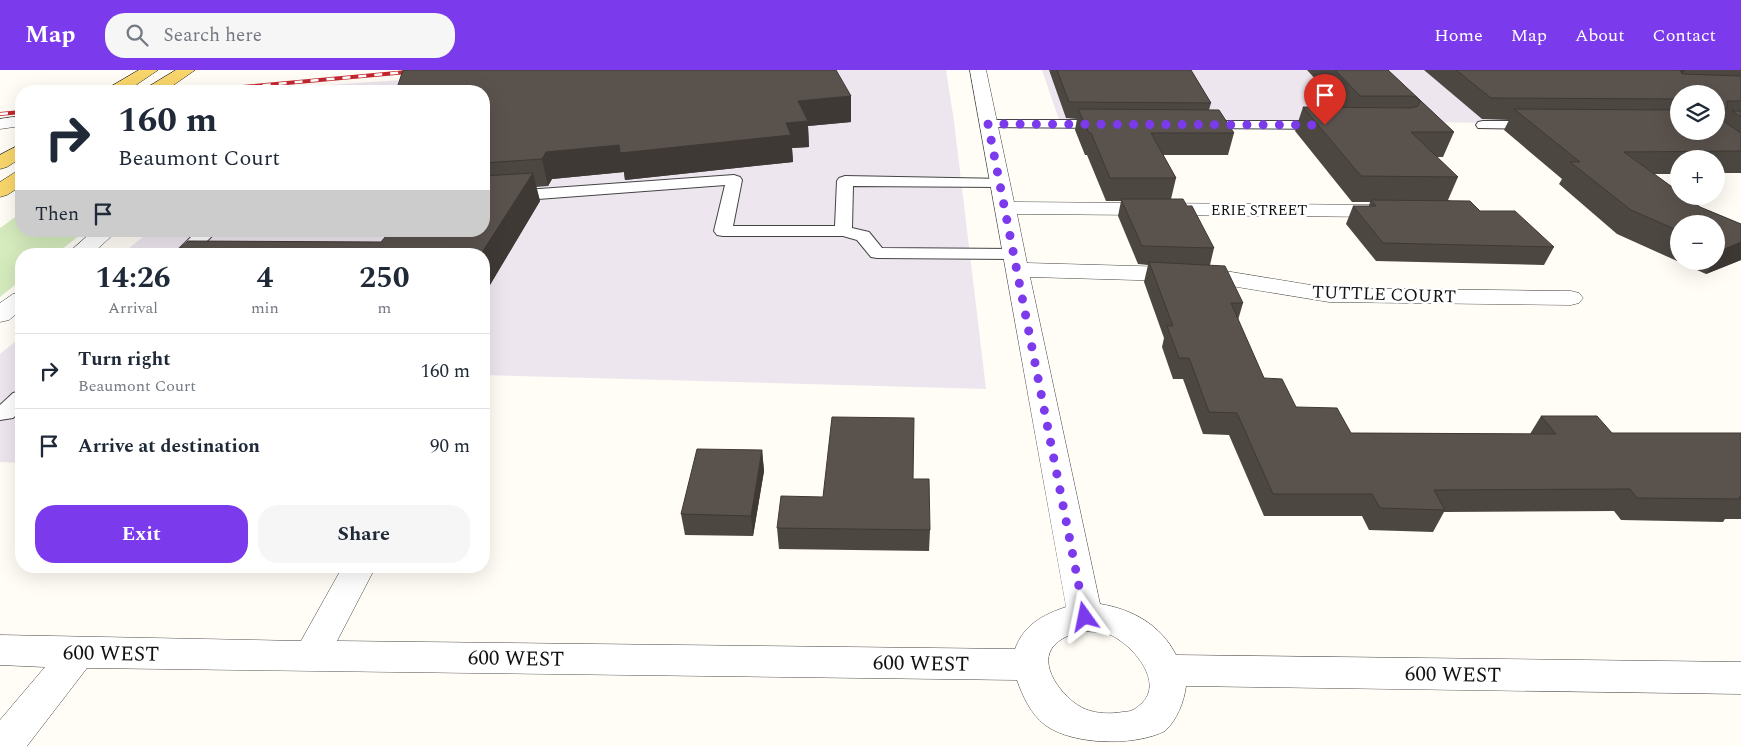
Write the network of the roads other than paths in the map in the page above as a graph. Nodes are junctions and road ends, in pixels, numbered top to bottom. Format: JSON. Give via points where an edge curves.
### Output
{"nodes":[{"id":1,"x":150,"y":70,"type":"edge"},
{"id":2,"x":187,"y":70,"type":"edge"},
{"id":3,"x":978,"y":70,"type":"edge"},
{"id":4,"x":126,"y":85,"type":"edge"},
{"id":5,"x":163,"y":85,"type":"edge"},
{"id":6,"x":15,"y":122,"type":"edge"},
{"id":7,"x":0,"y":124,"type":"edge"},
{"id":8,"x":988,"y":124,"type":"junction"},
{"id":9,"x":1117,"y":124,"type":"edge"},
{"id":10,"x":1186,"y":125,"type":"edge"},
{"id":11,"x":1483,"y":125,"type":"dead end"},
{"id":12,"x":1551,"y":125,"type":"edge"},
{"id":13,"x":1343,"y":126,"type":"edge"},
{"id":14,"x":15,"y":154,"type":"edge"},
{"id":15,"x":0,"y":163,"type":"edge"},
{"id":16,"x":15,"y":181,"type":"edge"},
{"id":17,"x":1000,"y":182,"type":"junction"},
{"id":18,"x":0,"y":191,"type":"edge"},
{"id":19,"x":490,"y":198,"type":"edge"},
{"id":20,"x":1005,"y":208,"type":"junction"},
{"id":21,"x":1404,"y":211,"type":"edge"},
{"id":22,"x":843,"y":231,"type":"junction"},
{"id":23,"x":99,"y":237,"type":"edge"},
{"id":24,"x":201,"y":237,"type":"edge"},
{"id":25,"x":85,"y":248,"type":"edge"},
{"id":26,"x":190,"y":248,"type":"edge"},
{"id":27,"x":1016,"y":262,"type":"junction"},
{"id":28,"x":1571,"y":298,"type":"dead end"},
{"id":29,"x":15,"y":304,"type":"edge"},
{"id":30,"x":0,"y":316,"type":"edge"},
{"id":31,"x":15,"y":404,"type":"edge"},
{"id":32,"x":0,"y":413,"type":"edge"},
{"id":33,"x":356,"y":573,"type":"edge"},
{"id":34,"x":1085,"y":617,"type":"junction"},
{"id":35,"x":0,"y":650,"type":"edge"},
{"id":36,"x":78,"y":653,"type":"junction"},
{"id":37,"x":311,"y":656,"type":"junction"},
{"id":38,"x":1031,"y":665,"type":"junction"},
{"id":39,"x":1164,"y":670,"type":"junction"},
{"id":40,"x":1741,"y":678,"type":"edge"},
{"id":41,"x":1108,"y":739,"type":"edge"},
{"id":42,"x":4,"y":746,"type":"edge"}],
"edges":[{"from":1,"to":4,"type":"main road"},
{"from":2,"to":5,"type":"main road"},
{"from":3,"to":8,"type":"street"},
{"from":6,"to":7,"type":"street"},
{"from":8,"to":9,"type":"lane"},
{"from":8,"to":17,"type":"street"},
{"from":10,"to":13,"type":"lane"},
{"from":11,"to":12,"type":"lane"},
{"from":14,"to":15,"type":"main road"},
{"from":16,"to":18,"type":"main road"},
{"from":17,"to":20,"type":"street"},
{"from":17,"to":22,"type":"lane","via":[[845,181]]},
{"from":19,"to":22,"type":"lane","via":[[734,180],[723,231]]},
{"from":20,"to":21,"type":"street","name":"ERIE STREET"},
{"from":20,"to":27,"type":"street"},
{"from":22,"to":27,"type":"lane","via":[[862,236],[876,253]]},
{"from":23,"to":25,"type":"street"},
{"from":24,"to":26,"type":"lane"},
{"from":27,"to":28,"type":"street","name":"TUTTLE COURT","via":[[1207,275],[1329,295]]},
{"from":27,"to":34,"type":"street"},
{"from":29,"to":30,"type":"street"},
{"from":31,"to":32,"type":"lane","via":[[5,413]]},
{"from":33,"to":37,"type":"street"},
{"from":34,"to":38,"type":"street","via":[[1070,619],[1046,631],[1037,640]]},
{"from":34,"to":39,"type":"street","via":[[1102,618],[1134,631],[1148,642]]},
{"from":35,"to":36,"type":"street","name":"600 WEST"},
{"from":36,"to":37,"type":"street","name":"600 WEST"},
{"from":36,"to":42,"type":"street"},
{"from":37,"to":38,"type":"street","name":"600 WEST"},
{"from":38,"to":41,"type":"street","via":[[1034,680],[1053,709]]},
{"from":39,"to":40,"type":"street","name":"600 WEST"},
{"from":39,"to":41,"type":"street","via":[[1166,697],[1160,709],[1138,727]]}]}
